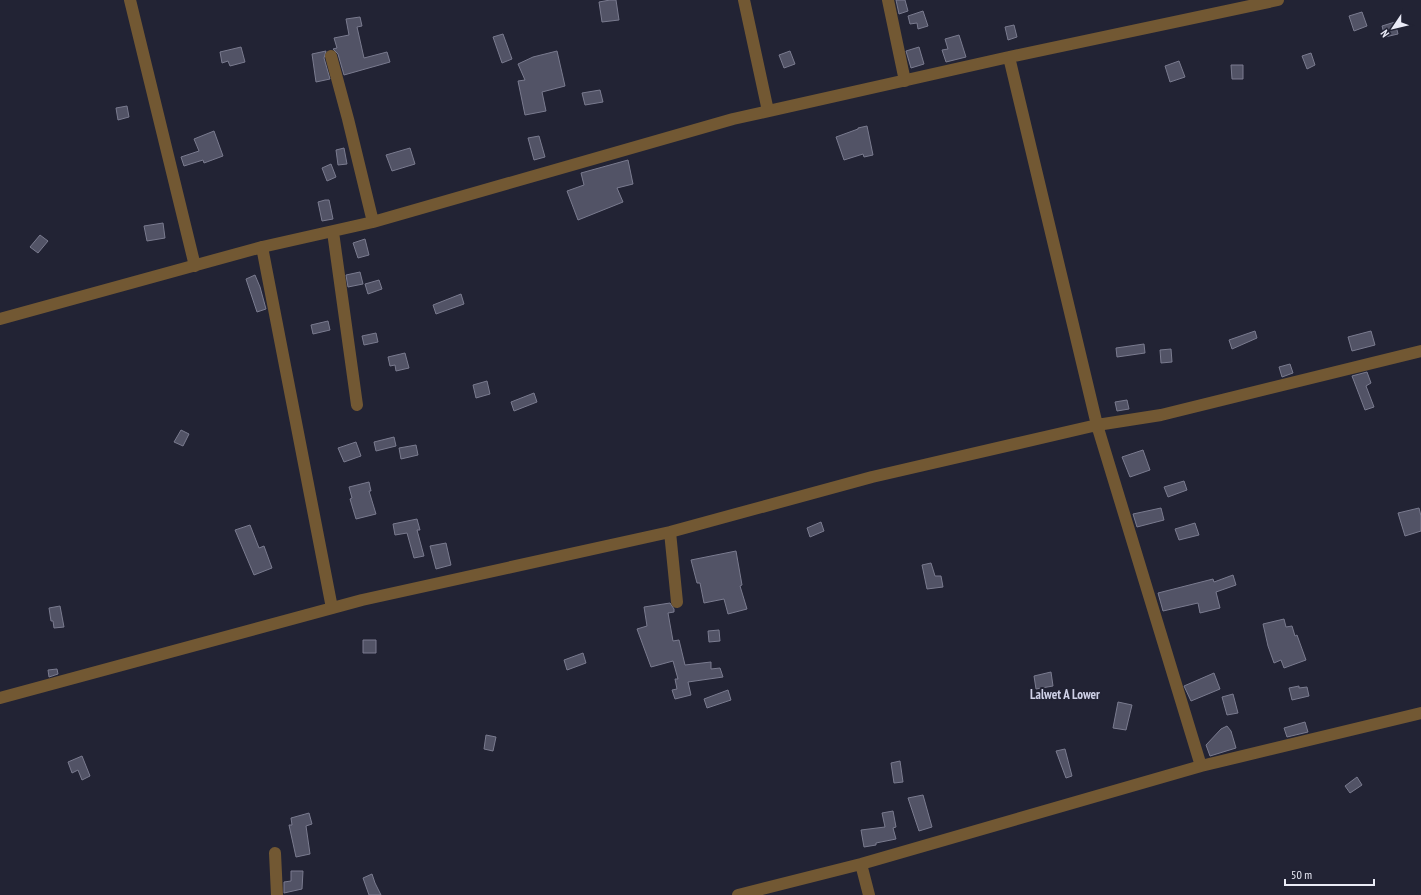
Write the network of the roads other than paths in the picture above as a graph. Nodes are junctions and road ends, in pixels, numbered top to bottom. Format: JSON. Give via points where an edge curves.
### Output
{"nodes":[{"id":1,"x":130,"y":0,"type":"edge"},
{"id":2,"x":744,"y":0,"type":"edge"},
{"id":3,"x":888,"y":0,"type":"edge"},
{"id":4,"x":1278,"y":0,"type":"edge"},
{"id":5,"x":331,"y":56,"type":"dead end"},
{"id":6,"x":1008,"y":57,"type":"junction"},
{"id":7,"x":905,"y":81,"type":"junction"},
{"id":8,"x":768,"y":112,"type":"junction"},
{"id":9,"x":373,"y":222,"type":"junction"},
{"id":10,"x":332,"y":232,"type":"junction"},
{"id":11,"x":262,"y":247,"type":"junction"},
{"id":12,"x":195,"y":266,"type":"junction"},
{"id":13,"x":0,"y":319,"type":"edge"},
{"id":14,"x":1421,"y":351,"type":"edge"},
{"id":15,"x":357,"y":405,"type":"dead end"},
{"id":16,"x":1097,"y":425,"type":"junction"},
{"id":17,"x":670,"y":532,"type":"junction"},
{"id":18,"x":677,"y":602,"type":"dead end"},
{"id":19,"x":332,"y":608,"type":"junction"},
{"id":20,"x":0,"y":698,"type":"edge"},
{"id":21,"x":1421,"y":713,"type":"edge"},
{"id":22,"x":1201,"y":766,"type":"junction"},
{"id":23,"x":275,"y":853,"type":"dead end"},
{"id":24,"x":861,"y":864,"type":"junction"},
{"id":25,"x":277,"y":895,"type":"edge"},
{"id":26,"x":738,"y":895,"type":"edge"},
{"id":27,"x":869,"y":895,"type":"edge"}],
"edges":[{"from":1,"to":12,"type":"street"},
{"from":2,"to":8,"type":"street"},
{"from":3,"to":7,"type":"street"},
{"from":4,"to":6,"type":"street"},
{"from":5,"to":9,"type":"street"},
{"from":6,"to":7,"type":"street"},
{"from":6,"to":16,"type":"street"},
{"from":7,"to":8,"type":"street"},
{"from":8,"to":9,"type":"street","via":[[733,119]]},
{"from":9,"to":10,"type":"street"},
{"from":10,"to":11,"type":"street"},
{"from":10,"to":15,"type":"street"},
{"from":11,"to":12,"type":"street"},
{"from":11,"to":19,"type":"street"},
{"from":12,"to":13,"type":"street"},
{"from":14,"to":16,"type":"street","via":[[1161,415]]},
{"from":16,"to":17,"type":"street","via":[[872,477]]},
{"from":16,"to":22,"type":"street"},
{"from":17,"to":18,"type":"street"},
{"from":17,"to":19,"type":"street"},
{"from":19,"to":20,"type":"street"},
{"from":21,"to":22,"type":"street"},
{"from":22,"to":24,"type":"street"},
{"from":23,"to":25,"type":"street"},
{"from":24,"to":26,"type":"street"},
{"from":24,"to":27,"type":"street"}]}
